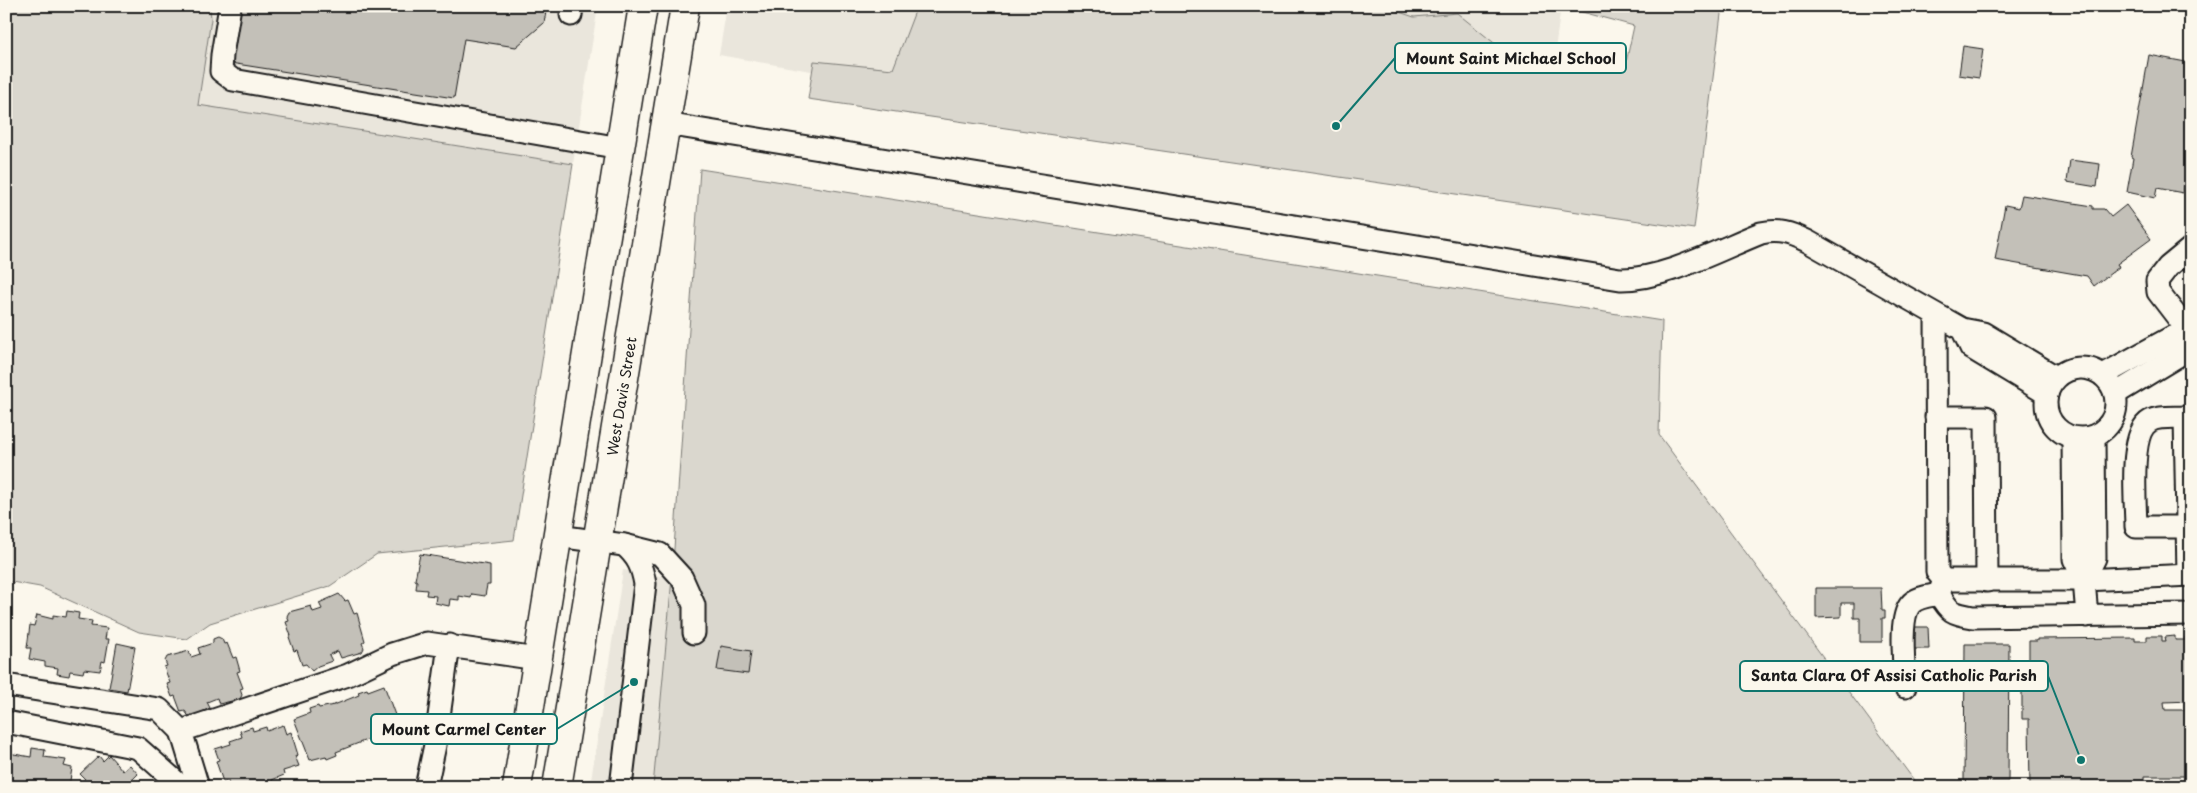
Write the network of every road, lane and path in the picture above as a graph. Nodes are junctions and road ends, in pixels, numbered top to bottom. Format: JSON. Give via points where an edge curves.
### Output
{"nodes":[{"id":1,"x":230,"y":6,"type":"edge"},
{"id":2,"x":643,"y":6,"type":"edge"},
{"id":3,"x":685,"y":6,"type":"edge"},
{"id":4,"x":666,"y":124,"type":"junction"},
{"id":5,"x":620,"y":148,"type":"junction"},
{"id":6,"x":2191,"y":248,"type":"edge"},
{"id":7,"x":1936,"y":314,"type":"junction"},
{"id":8,"x":2191,"y":336,"type":"edge"},
{"id":9,"x":2103,"y":374,"type":"junction"},
{"id":10,"x":2052,"y":385,"type":"junction"},
{"id":11,"x":2115,"y":394,"type":"junction"},
{"id":12,"x":1936,"y":417,"type":"junction"},
{"id":13,"x":2188,"y":417,"type":"edge"},
{"id":14,"x":2094,"y":436,"type":"junction"},
{"id":15,"x":2073,"y":438,"type":"junction"},
{"id":16,"x":2189,"y":527,"type":"edge"},
{"id":17,"x":558,"y":536,"type":"junction"},
{"id":18,"x":597,"y":541,"type":"junction"},
{"id":19,"x":624,"y":545,"type":"junction"},
{"id":20,"x":2189,"y":575,"type":"edge"},
{"id":21,"x":2084,"y":580,"type":"junction"},
{"id":22,"x":1987,"y":581,"type":"junction"},
{"id":23,"x":1941,"y":587,"type":"junction"},
{"id":24,"x":2191,"y":614,"type":"edge"},
{"id":25,"x":2087,"y":616,"type":"junction"},
{"id":26,"x":694,"y":633,"type":"dead end"},
{"id":27,"x":449,"y":645,"type":"junction"},
{"id":28,"x":538,"y":659,"type":"junction"},
{"id":29,"x":6,"y":685,"type":"edge"},
{"id":30,"x":1906,"y":687,"type":"dead end"},
{"id":31,"x":6,"y":722,"type":"edge"},
{"id":32,"x":181,"y":731,"type":"junction"},
{"id":33,"x":182,"y":787,"type":"edge"},
{"id":34,"x":198,"y":787,"type":"edge"},
{"id":35,"x":426,"y":787,"type":"edge"},
{"id":36,"x":517,"y":787,"type":"edge"},
{"id":37,"x":557,"y":787,"type":"edge"},
{"id":38,"x":621,"y":787,"type":"edge"}],
"edges":[{"from":1,"to":5,"type":"lane","via":[[222,71],[233,80]]},
{"from":2,"to":5,"type":"main road"},
{"from":3,"to":4,"type":"main road","name":"West Davis Street"},
{"from":4,"to":7,"type":"lane","via":[[1620,279],[1647,277],[1667,271],[1774,230],[1807,241]]},
{"from":4,"to":18,"type":"main road","name":"West Davis Street"},
{"from":5,"to":17,"type":"main road"},
{"from":6,"to":8,"type":"lane","via":[[2157,281],[2158,292]]},
{"from":7,"to":10,"type":"lane","via":[[1962,329],[1971,348]]},
{"from":7,"to":12,"type":"lane"},
{"from":8,"to":9,"type":"lane","via":[[2172,337]]},
{"from":8,"to":11,"type":"lane","via":[[2181,354]]},
{"from":9,"to":10,"type":"lane","via":[[2090,368],[2075,367]]},
{"from":9,"to":11,"type":"lane"},
{"from":10,"to":15,"type":"lane","via":[[2046,409],[2051,422],[2060,432]]},
{"from":11,"to":14,"type":"lane","via":[[2115,412],[2109,425]]},
{"from":12,"to":22,"type":"lane","via":[[1986,416]]},
{"from":12,"to":23,"type":"lane","via":[[1936,572]]},
{"from":13,"to":16,"type":"lane"},
{"from":13,"to":16,"type":"lane","via":[[2150,420],[2142,428],[2136,444],[2136,527]]},
{"from":14,"to":15,"type":"lane"},
{"from":14,"to":21,"type":"lane","via":[[2095,558]]},
{"from":15,"to":21,"type":"lane","via":[[2074,559]]},
{"from":16,"to":20,"type":"lane"},
{"from":17,"to":18,"type":"lane"},
{"from":17,"to":28,"type":"main road"},
{"from":18,"to":19,"type":"lane"},
{"from":18,"to":37,"type":"main road","name":"West Davis Street"},
{"from":19,"to":26,"type":"lane","via":[[660,554],[682,578],[694,605]]},
{"from":19,"to":38,"type":"lane","via":[[642,567],[645,584]]},
{"from":20,"to":21,"type":"lane"},
{"from":21,"to":22,"type":"lane"},
{"from":21,"to":25,"type":"lane"},
{"from":22,"to":23,"type":"lane"},
{"from":23,"to":25,"type":"lane","via":[[1947,608],[1954,614],[1973,617]]},
{"from":23,"to":30,"type":"lane","via":[[1910,604],[1904,618]]},
{"from":24,"to":25,"type":"lane"},
{"from":27,"to":28,"type":"lane"},
{"from":27,"to":32,"type":"lane","via":[[427,643],[392,654],[348,675]]},
{"from":27,"to":35,"type":"lane"},
{"from":28,"to":36,"type":"main road"},
{"from":29,"to":32,"type":"lane","via":[[159,709]]},
{"from":31,"to":33,"type":"lane","via":[[138,748]]},
{"from":32,"to":34,"type":"lane"}]}
